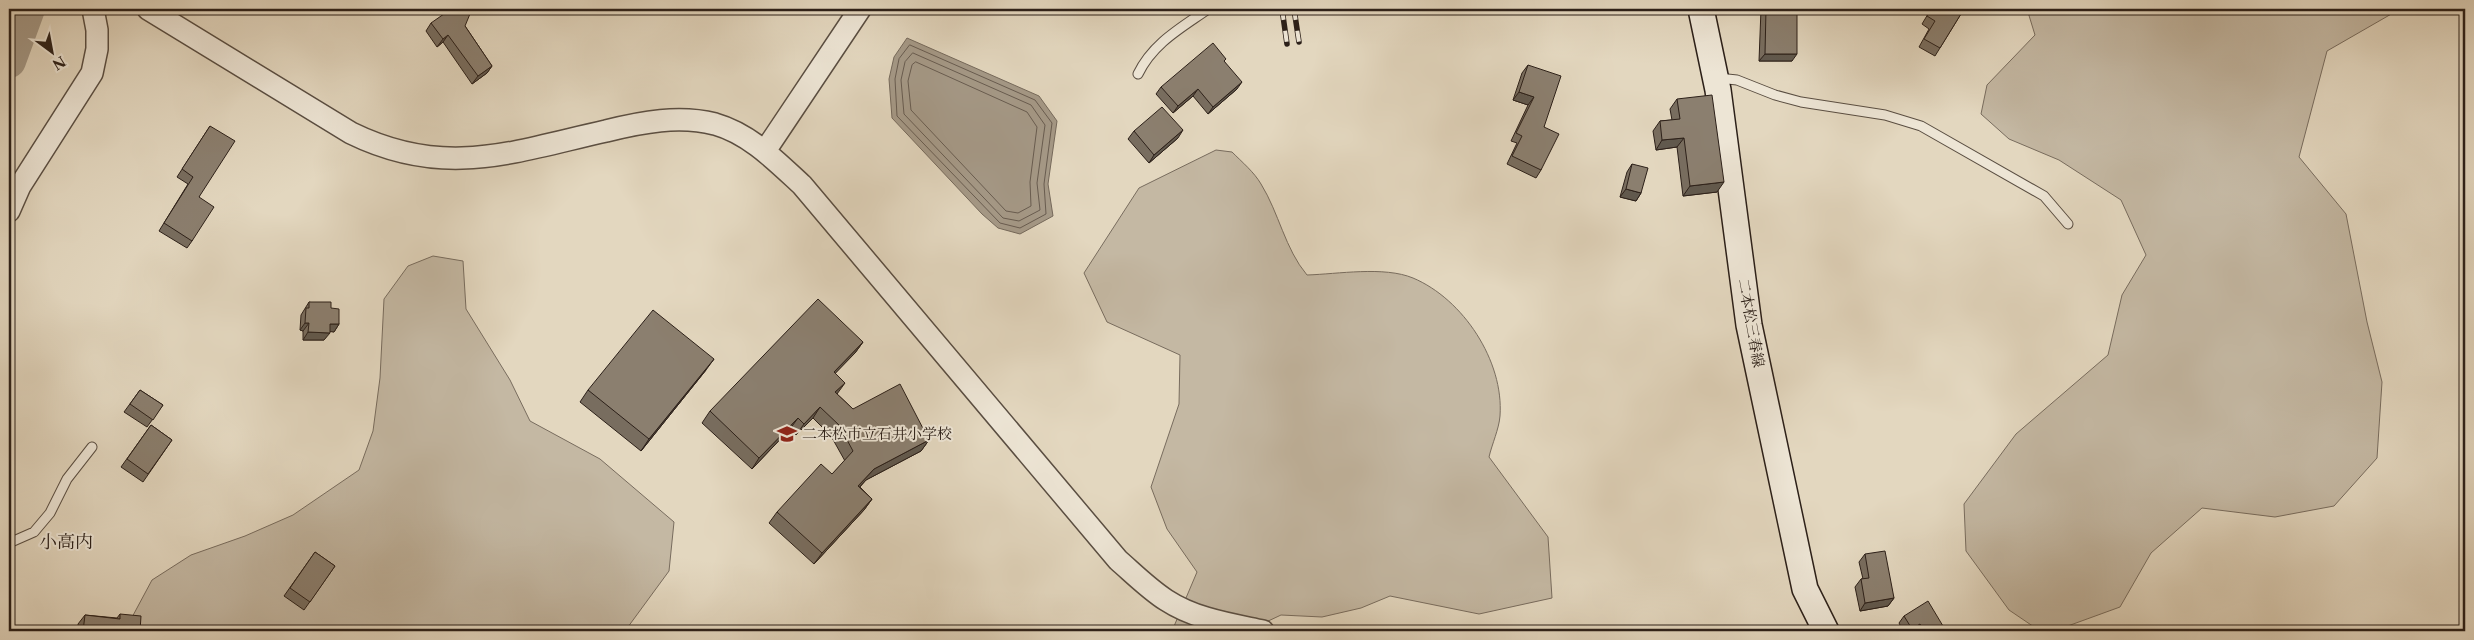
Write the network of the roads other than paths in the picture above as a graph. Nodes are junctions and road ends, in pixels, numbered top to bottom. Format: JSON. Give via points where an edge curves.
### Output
{"nodes":[{"id":1,"x":93,"y":9,"type":"edge"},
{"id":2,"x":148,"y":9,"type":"edge"},
{"id":3,"x":860,"y":9,"type":"edge"},
{"id":4,"x":1208,"y":9,"type":"edge"},
{"id":5,"x":1701,"y":9,"type":"edge"},
{"id":6,"x":1138,"y":74,"type":"dead end"},
{"id":7,"x":1715,"y":77,"type":"junction"},
{"id":8,"x":765,"y":151,"type":"junction"},
{"id":9,"x":9,"y":211,"type":"edge"},
{"id":10,"x":2068,"y":224,"type":"dead end"},
{"id":11,"x":92,"y":446,"type":"dead end"},
{"id":12,"x":9,"y":543,"type":"edge"},
{"id":13,"x":1263,"y":631,"type":"edge"},
{"id":14,"x":1826,"y":631,"type":"edge"}],
"edges":[{"from":1,"to":9,"type":"street","via":[[97,49],[92,73],[20,186]]},
{"from":2,"to":8,"type":"street","via":[[351,133],[403,153],[430,158],[480,158],[618,128],[675,120],[716,125]]},
{"from":3,"to":8,"type":"street"},
{"from":4,"to":6,"type":"lane","via":[[1154,49]]},
{"from":5,"to":7,"type":"main road","name":"二本松三春線"},
{"from":7,"to":10,"type":"lane","via":[[1737,80],[1801,102],[1885,115],[1921,126],[2044,196]]},
{"from":7,"to":14,"type":"main road","name":"二本松三春線","via":[[1749,325],[1806,589]]},
{"from":8,"to":13,"type":"street","via":[[802,185],[1118,560],[1151,590],[1184,610],[1204,618]]},
{"from":11,"to":12,"type":"lane","via":[[67,479],[50,513],[34,532]]}]}
